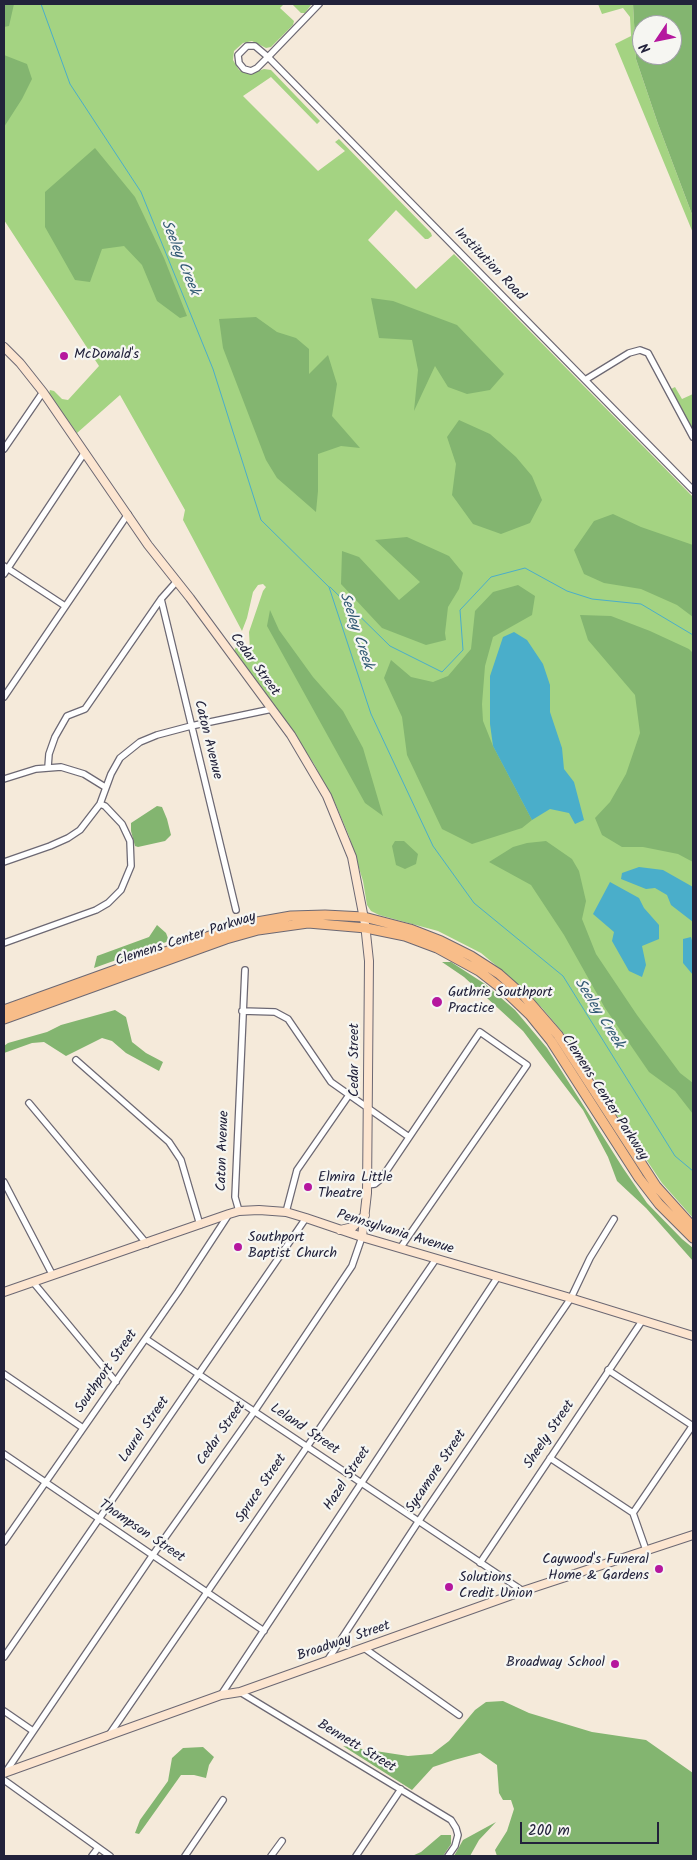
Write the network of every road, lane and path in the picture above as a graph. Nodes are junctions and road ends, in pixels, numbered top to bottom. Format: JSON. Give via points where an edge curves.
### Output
{"nodes":[{"id":1,"x":319,"y":4,"type":"edge"},
{"id":2,"x":268,"y":57,"type":"junction"},
{"id":3,"x":4,"y":348,"type":"edge"},
{"id":4,"x":585,"y":380,"type":"junction"},
{"id":5,"x":43,"y":392,"type":"junction"},
{"id":6,"x":693,"y":437,"type":"edge"},
{"id":7,"x":4,"y":449,"type":"edge"},
{"id":8,"x":85,"y":452,"type":"junction"},
{"id":9,"x":693,"y":490,"type":"edge"},
{"id":10,"x":128,"y":514,"type":"junction"},
{"id":11,"x":5,"y":569,"type":"edge"},
{"id":12,"x":177,"y":581,"type":"junction"},
{"id":13,"x":161,"y":599,"type":"junction"},
{"id":14,"x":65,"y":606,"type":"junction"},
{"id":15,"x":4,"y":697,"type":"edge"},
{"id":16,"x":272,"y":709,"type":"junction"},
{"id":17,"x":191,"y":726,"type":"junction"},
{"id":18,"x":48,"y":767,"type":"junction"},
{"id":19,"x":4,"y":780,"type":"edge"},
{"id":20,"x":105,"y":787,"type":"junction"},
{"id":21,"x":100,"y":804,"type":"junction"},
{"id":22,"x":4,"y":862,"type":"edge"},
{"id":23,"x":236,"y":910,"type":"dead end"},
{"id":24,"x":365,"y":923,"type":"junction"},
{"id":25,"x":4,"y":943,"type":"edge"},
{"id":26,"x":245,"y":970,"type":"dead end"},
{"id":27,"x":4,"y":1010,"type":"edge"},
{"id":28,"x":242,"y":1011,"type":"junction"},
{"id":29,"x":4,"y":1019,"type":"edge"},
{"id":30,"x":76,"y":1060,"type":"dead end"},
{"id":31,"x":349,"y":1095,"type":"junction"},
{"id":32,"x":29,"y":1103,"type":"dead end"},
{"id":33,"x":369,"y":1108,"type":"junction"},
{"id":34,"x":409,"y":1137,"type":"junction"},
{"id":35,"x":4,"y":1182,"type":"edge"},
{"id":36,"x":367,"y":1185,"type":"junction"},
{"id":37,"x":239,"y":1211,"type":"junction"},
{"id":38,"x":286,"y":1212,"type":"junction"},
{"id":39,"x":230,"y":1214,"type":"junction"},
{"id":40,"x":365,"y":1215,"type":"junction"},
{"id":41,"x":306,"y":1218,"type":"junction"},
{"id":42,"x":614,"y":1219,"type":"dead end"},
{"id":43,"x":200,"y":1225,"type":"junction"},
{"id":44,"x":693,"y":1227,"type":"edge"},
{"id":45,"x":340,"y":1230,"type":"junction"},
{"id":46,"x":362,"y":1237,"type":"junction"},
{"id":47,"x":693,"y":1238,"type":"edge"},
{"id":48,"x":147,"y":1244,"type":"junction"},
{"id":49,"x":401,"y":1248,"type":"junction"},
{"id":50,"x":436,"y":1259,"type":"junction"},
{"id":51,"x":52,"y":1274,"type":"junction"},
{"id":52,"x":497,"y":1278,"type":"junction"},
{"id":53,"x":33,"y":1282,"type":"junction"},
{"id":54,"x":4,"y":1292,"type":"edge"},
{"id":55,"x":571,"y":1298,"type":"junction"},
{"id":56,"x":642,"y":1321,"type":"junction"},
{"id":57,"x":693,"y":1336,"type":"edge"},
{"id":58,"x":146,"y":1339,"type":"junction"},
{"id":59,"x":608,"y":1370,"type":"junction"},
{"id":60,"x":4,"y":1374,"type":"edge"},
{"id":61,"x":199,"y":1376,"type":"junction"},
{"id":62,"x":116,"y":1382,"type":"junction"},
{"id":63,"x":254,"y":1412,"type":"junction"},
{"id":64,"x":693,"y":1425,"type":"edge"},
{"id":65,"x":84,"y":1428,"type":"junction"},
{"id":66,"x":306,"y":1447,"type":"junction"},
{"id":67,"x":4,"y":1454,"type":"edge"},
{"id":68,"x":550,"y":1458,"type":"junction"},
{"id":69,"x":44,"y":1482,"type":"junction"},
{"id":70,"x":360,"y":1484,"type":"junction"},
{"id":71,"x":633,"y":1513,"type":"junction"},
{"id":72,"x":98,"y":1519,"type":"junction"},
{"id":73,"x":418,"y":1522,"type":"junction"},
{"id":74,"x":693,"y":1535,"type":"edge"},
{"id":75,"x":4,"y":1542,"type":"edge"},
{"id":76,"x":646,"y":1550,"type":"junction"},
{"id":77,"x":152,"y":1556,"type":"junction"},
{"id":78,"x":480,"y":1563,"type":"junction"},
{"id":79,"x":207,"y":1591,"type":"junction"},
{"id":80,"x":523,"y":1591,"type":"junction"},
{"id":81,"x":264,"y":1631,"type":"junction"},
{"id":82,"x":364,"y":1648,"type":"junction"},
{"id":83,"x":4,"y":1657,"type":"edge"},
{"id":84,"x":327,"y":1661,"type":"junction"},
{"id":85,"x":240,"y":1692,"type":"junction"},
{"id":86,"x":222,"y":1695,"type":"junction"},
{"id":87,"x":4,"y":1711,"type":"edge"},
{"id":88,"x":459,"y":1715,"type":"dead end"},
{"id":89,"x":33,"y":1731,"type":"junction"},
{"id":90,"x":109,"y":1735,"type":"junction"},
{"id":91,"x":4,"y":1775,"type":"edge"},
{"id":92,"x":401,"y":1789,"type":"junction"},
{"id":93,"x":223,"y":1800,"type":"dead end"},
{"id":94,"x":282,"y":1841,"type":"dead end"},
{"id":95,"x":98,"y":1848,"type":"junction"},
{"id":96,"x":92,"y":1856,"type":"edge"},
{"id":97,"x":110,"y":1856,"type":"edge"},
{"id":98,"x":185,"y":1856,"type":"edge"},
{"id":99,"x":272,"y":1856,"type":"edge"},
{"id":100,"x":356,"y":1856,"type":"edge"},
{"id":101,"x":448,"y":1856,"type":"edge"}],
"edges":[{"from":1,"to":2,"type":"street","name":"Institution Road"},
{"from":2,"to":2,"type":"street","name":"Institution Road","via":[[255,46],[247,46],[238,55],[239,63],[251,71]]},
{"from":2,"to":4,"type":"street","name":"Institution Road"},
{"from":3,"to":5,"type":"main road","name":"Cedar Street"},
{"from":4,"to":6,"type":"street","via":[[629,353],[640,350],[648,353]]},
{"from":4,"to":9,"type":"street","name":"Institution Road"},
{"from":5,"to":7,"type":"street"},
{"from":5,"to":8,"type":"main road","name":"Cedar Street"},
{"from":8,"to":10,"type":"main road","name":"Cedar Street"},
{"from":8,"to":11,"type":"street"},
{"from":10,"to":12,"type":"main road","name":"Cedar Street"},
{"from":10,"to":14,"type":"street"},
{"from":11,"to":14,"type":"street"},
{"from":12,"to":13,"type":"street"},
{"from":12,"to":16,"type":"main road","name":"Cedar Street"},
{"from":13,"to":17,"type":"street","name":"Caton Avenue"},
{"from":13,"to":18,"type":"street","via":[[85,709],[67,716],[48,754]]},
{"from":14,"to":15,"type":"street"},
{"from":16,"to":17,"type":"street"},
{"from":16,"to":24,"type":"main road","name":"Cedar Street","via":[[327,796],[352,857]]},
{"from":17,"to":20,"type":"street","via":[[140,742],[120,758]]},
{"from":17,"to":23,"type":"street","name":"Caton Avenue"},
{"from":18,"to":19,"type":"street"},
{"from":18,"to":20,"type":"street","via":[[77,771]]},
{"from":20,"to":21,"type":"street"},
{"from":21,"to":22,"type":"street","via":[[80,830],[68,838]]},
{"from":21,"to":25,"type":"street","via":[[106,806],[122,824],[130,841],[131,866],[121,890],[96,910]]},
{"from":24,"to":27,"type":"main road","name":"Clemens Center Parkway","via":[[300,916],[232,928]]},
{"from":24,"to":29,"type":"main road","name":"Clemens Center Parkway","via":[[308,923],[226,938]]},
{"from":24,"to":33,"type":"main road","name":"Cedar Street","via":[[369,961]]},
{"from":24,"to":44,"type":"main road","name":"Clemens Center Parkway","via":[[410,929],[457,948],[499,974],[525,997],[567,1049],[656,1186]]},
{"from":24,"to":47,"type":"main road","name":"Clemens Center Parkway","via":[[452,955],[480,971],[518,1003],[551,1041],[639,1178],[659,1204]]},
{"from":26,"to":28,"type":"street","name":"Caton Avenue"},
{"from":28,"to":31,"type":"street","via":[[275,1012],[288,1019],[331,1082]]},
{"from":28,"to":37,"type":"street","name":"Caton Avenue","via":[[235,1197]]},
{"from":30,"to":43,"type":"street","via":[[170,1142],[183,1167]]},
{"from":31,"to":33,"type":"street"},
{"from":31,"to":38,"type":"street","via":[[297,1170]]},
{"from":32,"to":48,"type":"street"},
{"from":33,"to":34,"type":"street"},
{"from":33,"to":36,"type":"main road","name":"Cedar Street"},
{"from":34,"to":36,"type":"street","via":[[381,1178],[375,1184]]},
{"from":34,"to":49,"type":"street","via":[[480,1032],[527,1065]]},
{"from":35,"to":51,"type":"street"},
{"from":36,"to":40,"type":"main road","name":"Cedar Street"},
{"from":37,"to":38,"type":"main road","name":"Pennsylvania Avenue"},
{"from":37,"to":39,"type":"main road","name":"Pennsylvania Avenue"},
{"from":38,"to":41,"type":"main road","name":"Pennsylvania Avenue"},
{"from":39,"to":43,"type":"main road","name":"Pennsylvania Avenue"},
{"from":39,"to":58,"type":"street","name":"Southport Street"},
{"from":40,"to":45,"type":"main road","via":[[353,1227]]},
{"from":40,"to":46,"type":"main road","name":"Cedar Street"},
{"from":41,"to":45,"type":"main road","name":"Pennsylvania Avenue"},
{"from":41,"to":61,"type":"street","name":"Laurel Street"},
{"from":42,"to":55,"type":"street","name":"Sycamore Street"},
{"from":43,"to":48,"type":"main road","name":"Pennsylvania Avenue"},
{"from":45,"to":46,"type":"main road","name":"Pennsylvania Avenue"},
{"from":46,"to":49,"type":"main road","name":"Pennsylvania Avenue"},
{"from":46,"to":63,"type":"street","name":"Cedar Street","via":[[353,1266]]},
{"from":48,"to":51,"type":"main road","name":"Pennsylvania Avenue"},
{"from":49,"to":50,"type":"main road","name":"Pennsylvania Avenue"},
{"from":50,"to":52,"type":"main road","name":"Pennsylvania Avenue"},
{"from":50,"to":66,"type":"street","name":"Spruce Street"},
{"from":51,"to":53,"type":"main road","name":"Pennsylvania Avenue"},
{"from":52,"to":55,"type":"main road","name":"Pennsylvania Avenue"},
{"from":52,"to":70,"type":"street","name":"Hazel Street"},
{"from":53,"to":54,"type":"main road","name":"Pennsylvania Avenue"},
{"from":53,"to":62,"type":"street"},
{"from":55,"to":56,"type":"main road","name":"Pennsylvania Avenue"},
{"from":55,"to":73,"type":"street","name":"Sycamore Street"},
{"from":56,"to":57,"type":"main road","name":"Pennsylvania Avenue"},
{"from":56,"to":59,"type":"street","name":"Sheely Street"},
{"from":58,"to":61,"type":"street","name":"Leland Street"},
{"from":58,"to":62,"type":"street","name":"Southport Street"},
{"from":59,"to":64,"type":"street"},
{"from":59,"to":68,"type":"street","name":"Sheely Street"},
{"from":60,"to":65,"type":"street"},
{"from":61,"to":63,"type":"street","name":"Leland Street"},
{"from":61,"to":72,"type":"street","name":"Laurel Street"},
{"from":62,"to":65,"type":"street","name":"Southport Street"},
{"from":63,"to":66,"type":"street","name":"Leland Street"},
{"from":63,"to":77,"type":"street","name":"Cedar Street"},
{"from":64,"to":71,"type":"street"},
{"from":65,"to":69,"type":"street","name":"Southport Street"},
{"from":66,"to":70,"type":"street","name":"Leland Street"},
{"from":66,"to":79,"type":"street","name":"Spruce Street"},
{"from":67,"to":69,"type":"street","name":"Thompson Street"},
{"from":68,"to":71,"type":"street"},
{"from":68,"to":78,"type":"street","name":"Sheely Street"},
{"from":69,"to":72,"type":"street","name":"Thompson Street"},
{"from":69,"to":75,"type":"street","name":"Southport Street"},
{"from":70,"to":73,"type":"street","name":"Leland Street"},
{"from":70,"to":81,"type":"street","name":"Hazel Street"},
{"from":71,"to":76,"type":"street"},
{"from":72,"to":77,"type":"street","name":"Thompson Street"},
{"from":72,"to":83,"type":"street","name":"Laurel Street"},
{"from":73,"to":78,"type":"street","name":"Leland Street"},
{"from":73,"to":84,"type":"street","name":"Sycamore Street"},
{"from":74,"to":76,"type":"main road","name":"Broadway Street"},
{"from":76,"to":80,"type":"main road","name":"Broadway Street"},
{"from":77,"to":79,"type":"street","name":"Thompson Street"},
{"from":77,"to":89,"type":"street","name":"Cedar Street"},
{"from":78,"to":80,"type":"street","name":"Leland Street"},
{"from":79,"to":81,"type":"street","name":"Thompson Street"},
{"from":79,"to":90,"type":"street","name":"Spruce Street"},
{"from":80,"to":82,"type":"main road","name":"Broadway Street"},
{"from":81,"to":86,"type":"street","name":"Hazel Street"},
{"from":82,"to":84,"type":"main road","name":"Broadway Street"},
{"from":82,"to":88,"type":"street"},
{"from":84,"to":85,"type":"main road","name":"Broadway Street"},
{"from":85,"to":86,"type":"main road","name":"Broadway Street"},
{"from":85,"to":92,"type":"street","name":"Bennett Street"},
{"from":86,"to":90,"type":"main road","name":"Broadway Street"},
{"from":87,"to":89,"type":"street"},
{"from":89,"to":91,"type":"street","name":"Cedar Street"},
{"from":90,"to":91,"type":"main road","name":"Broadway Street"},
{"from":91,"to":95,"type":"street"},
{"from":92,"to":100,"type":"street"},
{"from":92,"to":101,"type":"street","name":"Bennett Street","via":[[451,1820],[458,1835]]},
{"from":93,"to":98,"type":"street"},
{"from":94,"to":99,"type":"street"},
{"from":95,"to":96,"type":"street"},
{"from":95,"to":97,"type":"street"}]}
